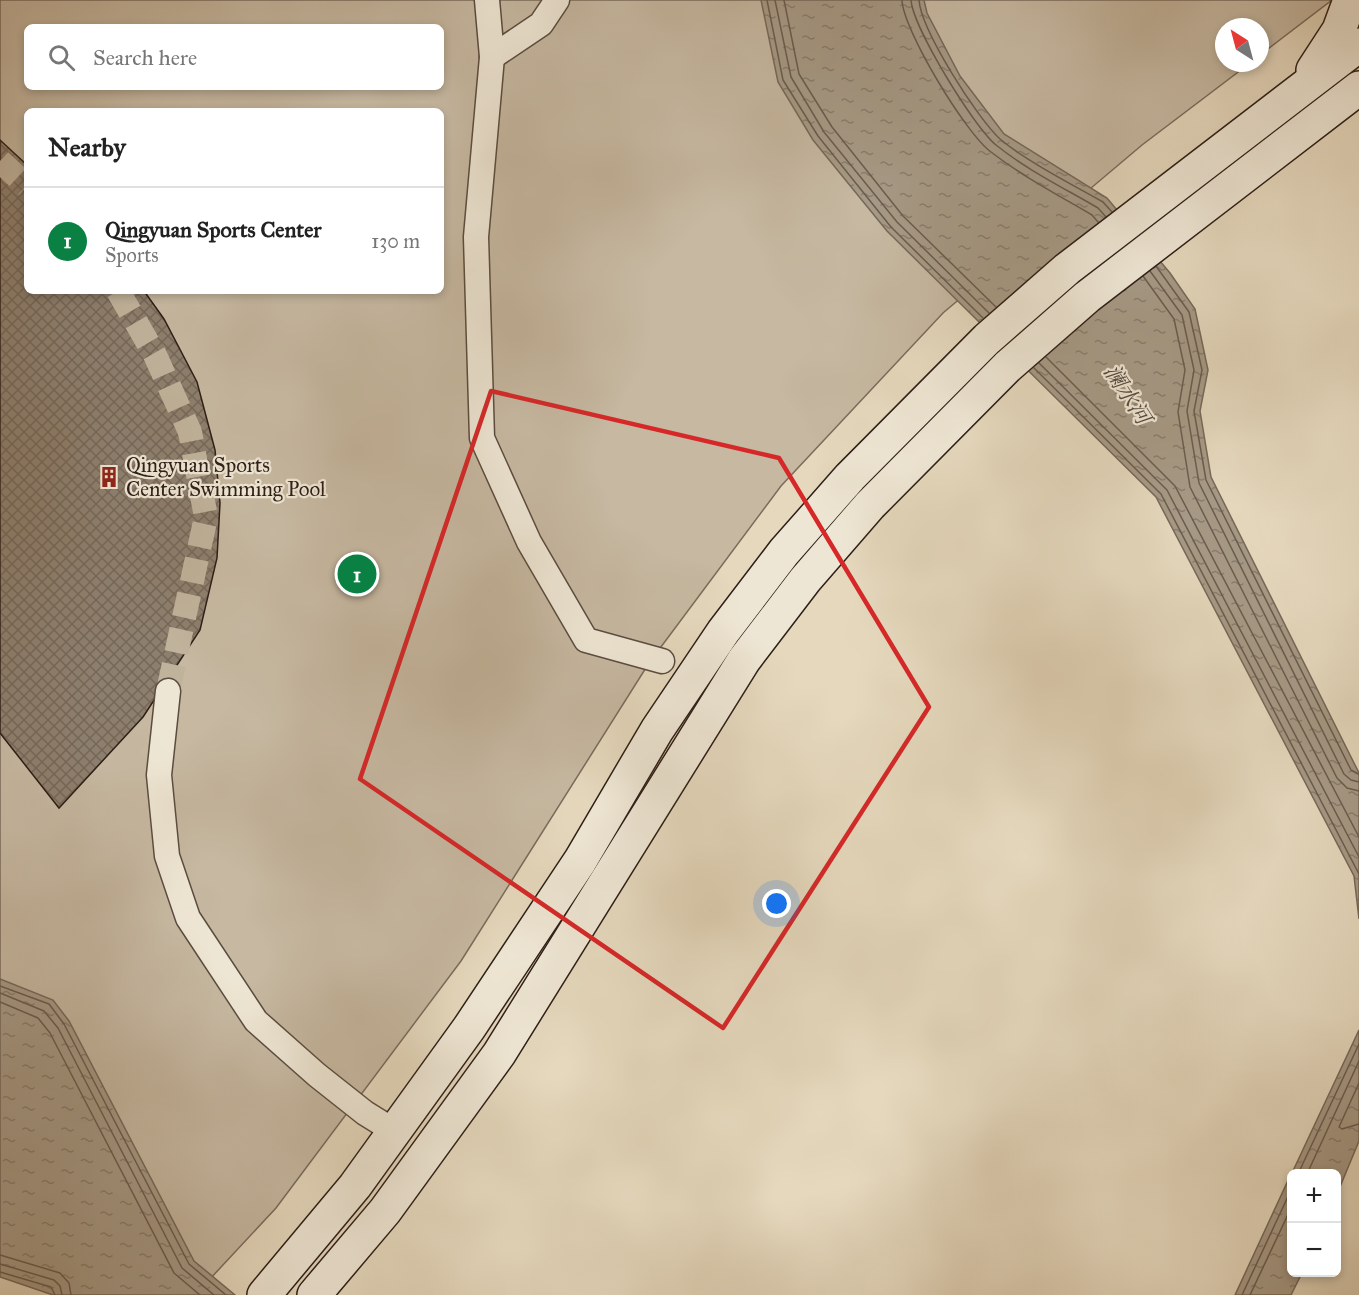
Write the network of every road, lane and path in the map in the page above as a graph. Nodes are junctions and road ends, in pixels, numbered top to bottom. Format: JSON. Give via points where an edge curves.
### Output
{"nodes":[{"id":1,"x":487,"y":0,"type":"edge"},
{"id":2,"x":557,"y":0,"type":"edge"},
{"id":3,"x":1350,"y":0,"type":"edge"},
{"id":4,"x":1359,"y":45,"type":"edge"},
{"id":5,"x":492,"y":57,"type":"junction"},
{"id":6,"x":1359,"y":88,"type":"edge"},
{"id":7,"x":1300,"y":90,"type":"junction"},
{"id":8,"x":1359,"y":108,"type":"edge"},
{"id":9,"x":1297,"y":135,"type":"junction"},
{"id":10,"x":662,"y":661,"type":"dead end"},
{"id":11,"x":168,"y":691,"type":"tunnel mouth"},
{"id":12,"x":394,"y":1131,"type":"junction"},
{"id":13,"x":266,"y":1293,"type":"edge"},
{"id":14,"x":314,"y":1295,"type":"edge"}],
"edges":[{"from":1,"to":5,"type":"street"},
{"from":2,"to":5,"type":"street","via":[[541,24]]},
{"from":3,"to":7,"type":"street","via":[[1339,30]]},
{"from":4,"to":7,"type":"street"},
{"from":5,"to":10,"type":"street","via":[[476,237],[482,438],[529,542],[586,640]]},
{"from":6,"to":9,"type":"street"},
{"from":7,"to":12,"type":"street","via":[[1067,269],[987,339],[850,477],[784,552],[723,632],[657,730],[580,861],[469,1028]]},
{"from":8,"to":9,"type":"street"},
{"from":9,"to":14,"type":"street","via":[[1087,297],[1007,367],[870,505],[804,580],[744,660],[499,1054],[385,1211]]},
{"from":11,"to":12,"type":"street","via":[[159,776],[167,856],[188,918],[256,1021],[317,1075]]},
{"from":12,"to":13,"type":"street"}]}
